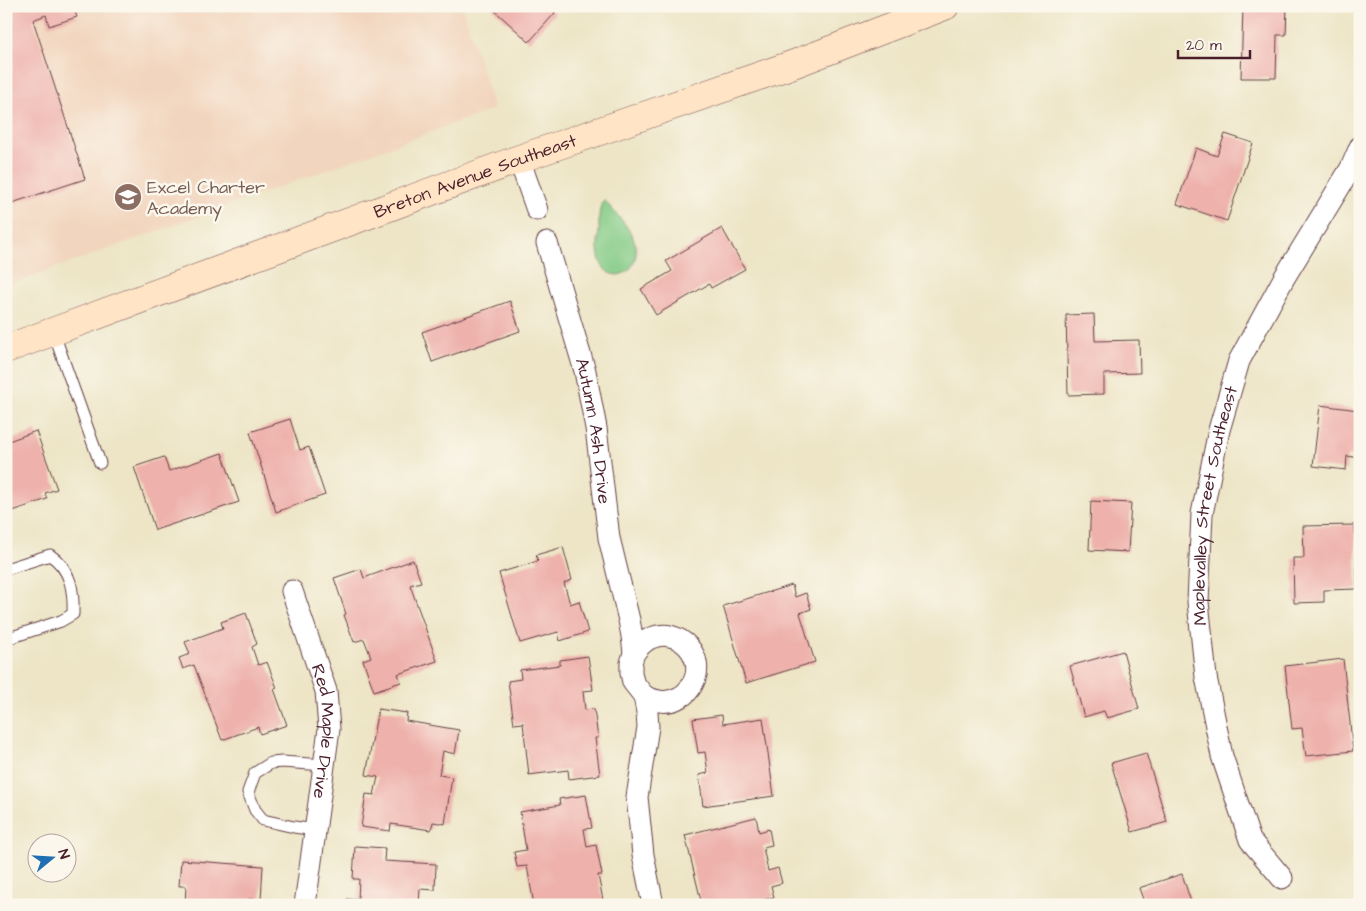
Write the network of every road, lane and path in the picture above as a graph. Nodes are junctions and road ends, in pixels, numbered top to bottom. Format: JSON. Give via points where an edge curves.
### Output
{"nodes":[{"id":1,"x":945,"y":6,"type":"edge"},
{"id":2,"x":1360,"y":147,"type":"edge"},
{"id":3,"x":519,"y":158,"type":"junction"},
{"id":4,"x":538,"y":210,"type":"dead end"},
{"id":5,"x":547,"y":243,"type":"dead end"},
{"id":6,"x":53,"y":331,"type":"junction"},
{"id":7,"x":6,"y":349,"type":"edge"},
{"id":8,"x":100,"y":464,"type":"dead end"},
{"id":9,"x":6,"y":569,"type":"edge"},
{"id":10,"x":292,"y":592,"type":"dead end"},
{"id":11,"x":629,"y":620,"type":"junction"},
{"id":12,"x":651,"y":638,"type":"junction"},
{"id":13,"x":6,"y":639,"type":"edge"},
{"id":14,"x":634,"y":653,"type":"junction"},
{"id":15,"x":644,"y":696,"type":"junction"},
{"id":16,"x":674,"y":700,"type":"junction"},
{"id":17,"x":648,"y":727,"type":"junction"},
{"id":18,"x":324,"y":765,"type":"junction"},
{"id":19,"x":315,"y":830,"type":"junction"},
{"id":20,"x":1282,"y":878,"type":"dead end"},
{"id":21,"x":305,"y":905,"type":"edge"},
{"id":22,"x":653,"y":905,"type":"edge"}],
"edges":[{"from":1,"to":3,"type":"main road","name":"Breton Avenue Southeast","via":[[791,65]]},
{"from":2,"to":20,"type":"street","name":"Maplevalley Street Southeast","via":[[1351,168],[1284,278],[1239,361],[1219,430],[1202,514],[1198,602],[1206,677],[1222,756],[1250,840]]},
{"from":3,"to":4,"type":"street"},
{"from":3,"to":6,"type":"main road","name":"Breton Avenue Southeast"},
{"from":5,"to":11,"type":"street","name":"Autumn Ash Drive","via":[[585,371],[596,428],[609,538]]},
{"from":6,"to":7,"type":"main road","name":"Breton Avenue Southeast"},
{"from":6,"to":8,"type":"lane"},
{"from":9,"to":13,"type":"lane","via":[[50,556],[58,561],[67,575],[74,596],[73,614],[61,622]]},
{"from":10,"to":18,"type":"street","name":"Red Maple Drive","via":[[326,691],[329,729]]},
{"from":11,"to":12,"type":"street"},
{"from":11,"to":14,"type":"street","name":"Autumn Ash Drive"},
{"from":12,"to":14,"type":"street"},
{"from":12,"to":16,"type":"street","via":[[661,635],[682,640],[695,657],[696,678],[688,692]]},
{"from":14,"to":15,"type":"street","name":"Autumn Ash Drive","via":[[630,673]]},
{"from":15,"to":16,"type":"street","via":[[664,702]]},
{"from":15,"to":17,"type":"street","name":"Autumn Ash Drive"},
{"from":16,"to":17,"type":"street"},
{"from":17,"to":22,"type":"street","name":"Autumn Ash Drive","via":[[636,797]]},
{"from":18,"to":19,"type":"street","name":"Red Maple Drive"},
{"from":18,"to":19,"type":"lane","via":[[271,763],[255,774],[248,792],[262,820]]},
{"from":19,"to":21,"type":"street","name":"Red Maple Drive"}]}
